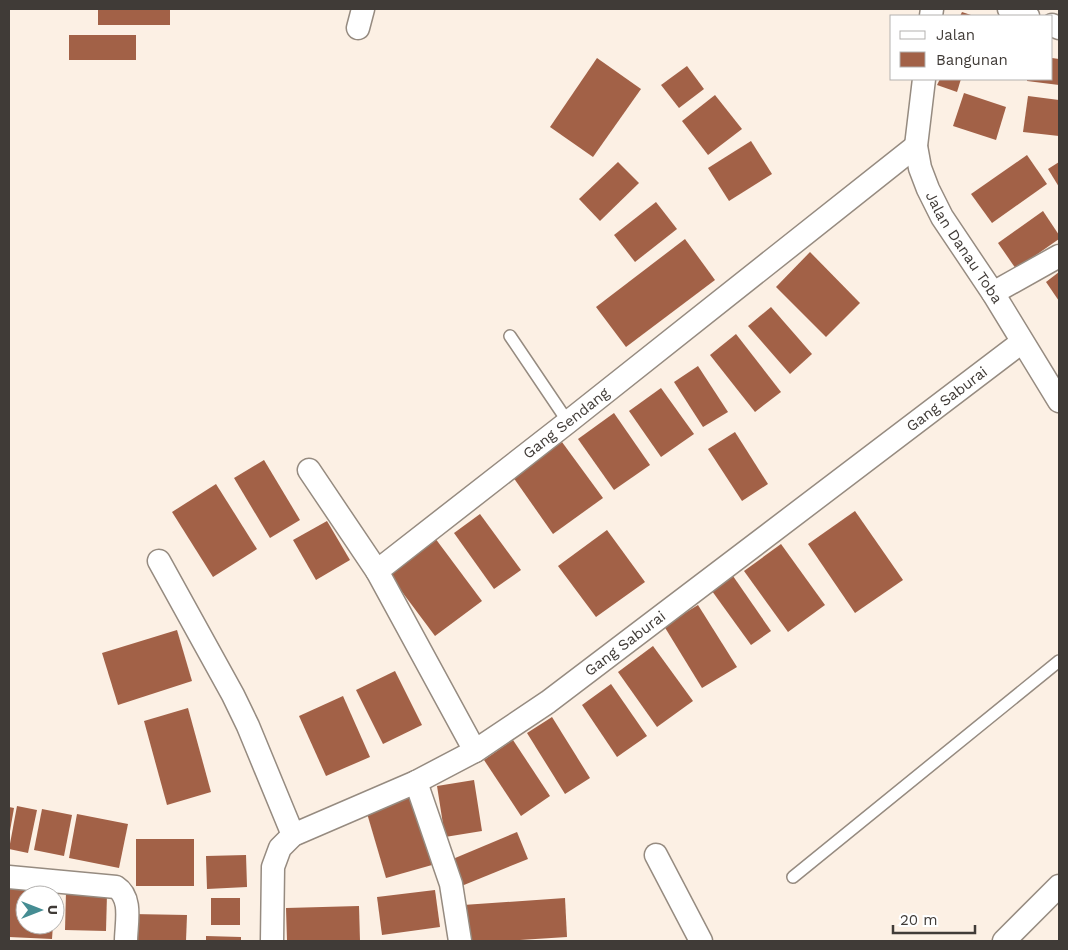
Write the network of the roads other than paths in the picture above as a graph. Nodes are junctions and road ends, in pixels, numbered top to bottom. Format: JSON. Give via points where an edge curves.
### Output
{"nodes":[{"id":1,"x":1009,"y":9,"type":"edge"},
{"id":2,"x":1025,"y":15,"type":"edge"},
{"id":3,"x":924,"y":80,"type":"edge"},
{"id":4,"x":916,"y":146,"type":"junction"},
{"id":5,"x":1059,"y":256,"type":"edge"},
{"id":6,"x":993,"y":293,"type":"junction"},
{"id":7,"x":510,"y":336,"type":"dead end"},
{"id":8,"x":1022,"y":342,"type":"junction"},
{"id":9,"x":1059,"y":401,"type":"edge"},
{"id":10,"x":568,"y":422,"type":"junction"},
{"id":11,"x":309,"y":470,"type":"dead end"},
{"id":12,"x":159,"y":561,"type":"dead end"},
{"id":13,"x":376,"y":571,"type":"junction"},
{"id":14,"x":1059,"y":661,"type":"edge"},
{"id":15,"x":475,"y":751,"type":"junction"},
{"id":16,"x":416,"y":782,"type":"junction"},
{"id":17,"x":293,"y":835,"type":"junction"},
{"id":18,"x":656,"y":855,"type":"dead end"},
{"id":19,"x":9,"y":877,"type":"edge"},
{"id":20,"x":793,"y":877,"type":"dead end"},
{"id":21,"x":1059,"y":886,"type":"edge"},
{"id":22,"x":126,"y":941,"type":"edge"},
{"id":23,"x":272,"y":941,"type":"edge"},
{"id":24,"x":460,"y":941,"type":"edge"},
{"id":25,"x":701,"y":941,"type":"edge"},
{"id":26,"x":1004,"y":941,"type":"edge"}],
"edges":[{"from":1,"to":2,"type":"street"},
{"from":3,"to":4,"type":"street","name":"Jalan Danau Toba"},
{"from":4,"to":6,"type":"street","name":"Jalan Danau Toba","via":[[920,168],[942,217]]},
{"from":4,"to":10,"type":"street","name":"Gang Sendang"},
{"from":5,"to":6,"type":"street"},
{"from":6,"to":8,"type":"street","name":"Jalan Danau Toba"},
{"from":7,"to":10,"type":"lane"},
{"from":8,"to":9,"type":"street","name":"Jalan Danau Toba"},
{"from":8,"to":15,"type":"street","name":"Gang Saburai","via":[[588,673]]},
{"from":10,"to":13,"type":"street","name":"Gang Sendang"},
{"from":11,"to":13,"type":"street"},
{"from":12,"to":17,"type":"street","via":[[233,695]]},
{"from":13,"to":15,"type":"street"},
{"from":14,"to":20,"type":"lane"},
{"from":15,"to":16,"type":"street","name":"Gang Saburai"},
{"from":16,"to":17,"type":"street","name":"Gang Saburai"},
{"from":16,"to":24,"type":"street","via":[[451,884]]},
{"from":17,"to":23,"type":"street","name":"Gang Saburai","via":[[280,848],[273,867]]},
{"from":18,"to":25,"type":"street"},
{"from":19,"to":22,"type":"street","via":[[116,887],[126,899]]},
{"from":21,"to":26,"type":"street"}]}
